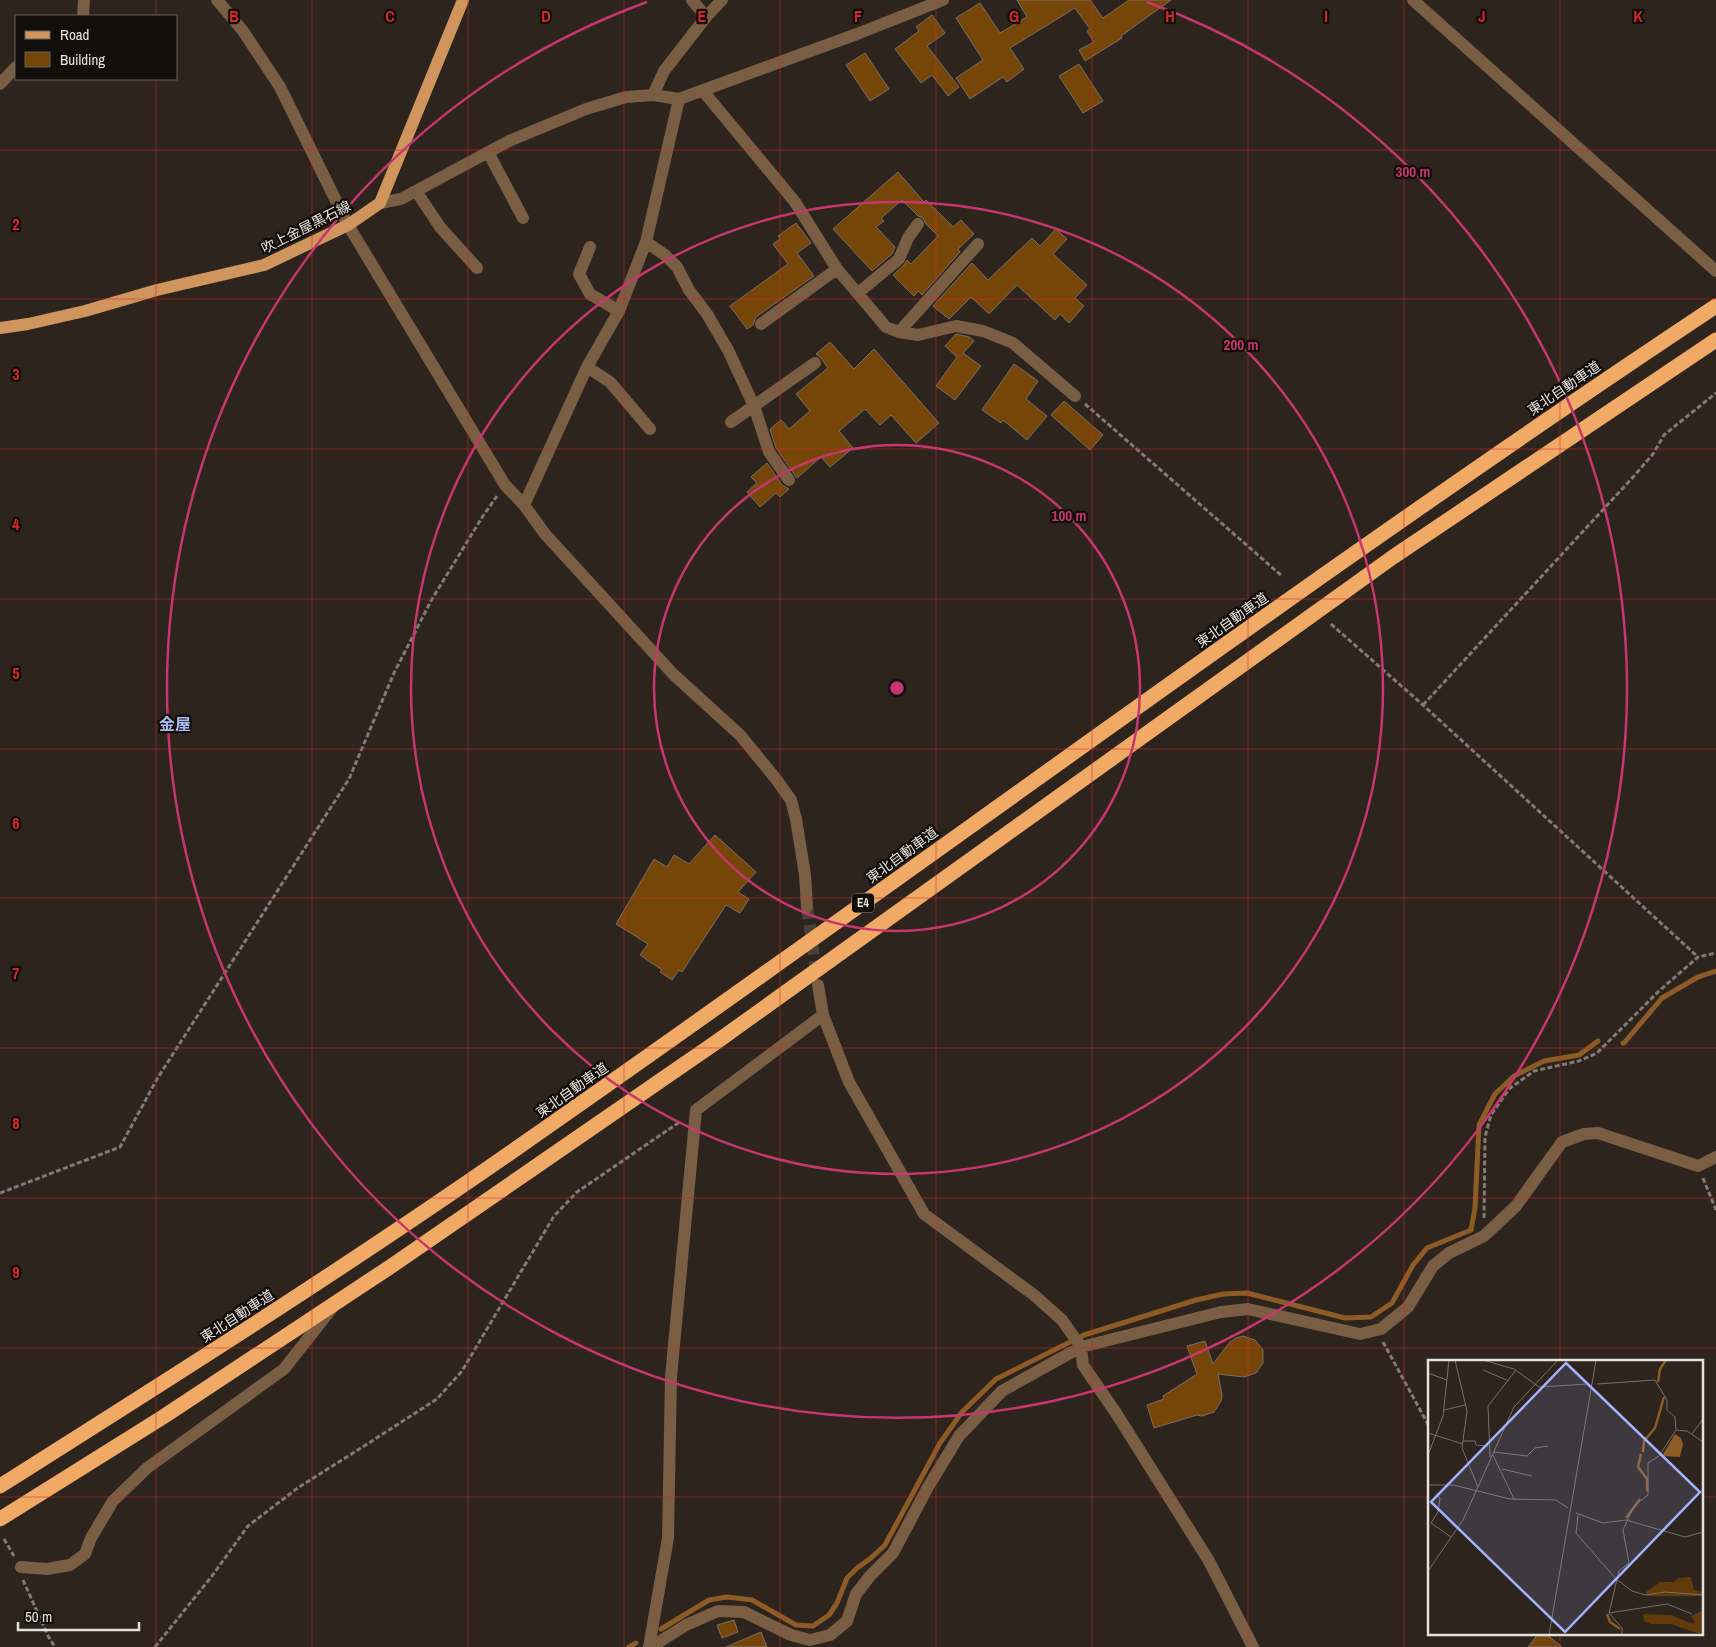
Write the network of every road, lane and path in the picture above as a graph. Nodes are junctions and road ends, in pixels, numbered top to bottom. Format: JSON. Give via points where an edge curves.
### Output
{"nodes":[{"id":1,"x":84,"y":0,"type":"edge"},
{"id":2,"x":217,"y":0,"type":"edge"},
{"id":3,"x":464,"y":0,"type":"edge"},
{"id":4,"x":692,"y":0,"type":"edge"},
{"id":5,"x":722,"y":0,"type":"edge"},
{"id":6,"x":943,"y":0,"type":"edge"},
{"id":7,"x":1413,"y":0,"type":"edge"},
{"id":8,"x":83,"y":15,"type":"edge"},
{"id":9,"x":706,"y":17,"type":"junction"},
{"id":10,"x":15,"y":68,"type":"edge"},
{"id":11,"x":0,"y":84,"type":"edge"},
{"id":12,"x":703,"y":91,"type":"junction"},
{"id":13,"x":653,"y":95,"type":"junction"},
{"id":14,"x":679,"y":99,"type":"junction"},
{"id":15,"x":488,"y":152,"type":"junction"},
{"id":16,"x":416,"y":191,"type":"junction"},
{"id":17,"x":380,"y":202,"type":"junction"},
{"id":18,"x":522,"y":218,"type":"dead end"},
{"id":19,"x":918,"y":224,"type":"dead end"},
{"id":20,"x":348,"y":225,"type":"junction"},
{"id":21,"x":646,"y":242,"type":"junction"},
{"id":22,"x":978,"y":244,"type":"dead end"},
{"id":23,"x":590,"y":247,"type":"dead end"},
{"id":24,"x":477,"y":268,"type":"dead end"},
{"id":25,"x":837,"y":270,"type":"junction"},
{"id":26,"x":1716,"y":271,"type":"edge"},
{"id":27,"x":858,"y":293,"type":"junction"},
{"id":28,"x":1716,"y":306,"type":"edge"},
{"id":29,"x":619,"y":311,"type":"junction"},
{"id":30,"x":761,"y":324,"type":"dead end"},
{"id":31,"x":0,"y":328,"type":"edge"},
{"id":32,"x":899,"y":332,"type":"junction"},
{"id":33,"x":1716,"y":340,"type":"edge"},
{"id":34,"x":815,"y":363,"type":"dead end"},
{"id":35,"x":587,"y":367,"type":"junction"},
{"id":36,"x":1716,"y":393,"type":"edge"},
{"id":37,"x":1075,"y":396,"type":"joint"},
{"id":38,"x":754,"y":406,"type":"junction"},
{"id":39,"x":732,"y":422,"type":"dead end"},
{"id":40,"x":650,"y":429,"type":"dead end"},
{"id":41,"x":789,"y":480,"type":"dead end"},
{"id":42,"x":505,"y":485,"type":"junction"},
{"id":43,"x":524,"y":505,"type":"junction"},
{"id":44,"x":1282,"y":576,"type":"dead end"},
{"id":45,"x":1331,"y":624,"type":"dead end"},
{"id":46,"x":1423,"y":705,"type":"junction"},
{"id":47,"x":807,"y":907,"type":"tunnel mouth"},
{"id":48,"x":1716,"y":953,"type":"edge"},
{"id":49,"x":1698,"y":956,"type":"junction"},
{"id":50,"x":818,"y":985,"type":"tunnel mouth"},
{"id":51,"x":823,"y":1015,"type":"junction"},
{"id":52,"x":696,"y":1110,"type":"junction"},
{"id":53,"x":1716,"y":1158,"type":"edge"},
{"id":54,"x":1698,"y":1166,"type":"junction"},
{"id":55,"x":0,"y":1193,"type":"edge"},
{"id":56,"x":1716,"y":1210,"type":"edge"},
{"id":57,"x":1484,"y":1236,"type":"junction"},
{"id":58,"x":335,"y":1304,"type":"junction"},
{"id":59,"x":1376,"y":1330,"type":"junction"},
{"id":60,"x":1077,"y":1342,"type":"junction"},
{"id":61,"x":1428,"y":1424,"type":"edge"},
{"id":62,"x":0,"y":1486,"type":"edge"},
{"id":63,"x":0,"y":1519,"type":"edge"},
{"id":64,"x":4,"y":1539,"type":"dead end"},
{"id":65,"x":21,"y":1567,"type":"junction"},
{"id":66,"x":55,"y":1647,"type":"edge"},
{"id":67,"x":155,"y":1647,"type":"edge"},
{"id":68,"x":650,"y":1647,"type":"edge"},
{"id":69,"x":1253,"y":1647,"type":"edge"}],
"edges":[{"from":1,"to":8,"type":"street"},
{"from":2,"to":20,"type":"street","via":[[243,31],[280,87]]},
{"from":3,"to":17,"type":"main road"},
{"from":4,"to":9,"type":"street"},
{"from":5,"to":9,"type":"street"},
{"from":6,"to":12,"type":"street"},
{"from":7,"to":26,"type":"street"},
{"from":9,"to":13,"type":"street","via":[[664,71]]},
{"from":10,"to":11,"type":"street"},
{"from":12,"to":14,"type":"street"},
{"from":12,"to":25,"type":"street","via":[[795,202]]},
{"from":13,"to":14,"type":"street"},
{"from":13,"to":15,"type":"street","via":[[626,97],[586,109]]},
{"from":14,"to":21,"type":"street"},
{"from":15,"to":16,"type":"street"},
{"from":15,"to":18,"type":"street"},
{"from":16,"to":17,"type":"street","via":[[401,199]]},
{"from":16,"to":24,"type":"street","via":[[440,227]]},
{"from":17,"to":20,"type":"main road","name":"吹上金屋黒石線"},
{"from":19,"to":27,"type":"street","via":[[900,259]]},
{"from":20,"to":31,"type":"main road","name":"吹上金屋黒石線","via":[[264,266],[157,290],[85,311]]},
{"from":20,"to":42,"type":"street"},
{"from":21,"to":29,"type":"street"},
{"from":21,"to":38,"type":"street","via":[[677,267],[728,350]]},
{"from":22,"to":32,"type":"street"},
{"from":23,"to":29,"type":"street","via":[[579,274],[590,294]]},
{"from":25,"to":27,"type":"street"},
{"from":25,"to":30,"type":"street"},
{"from":27,"to":32,"type":"street","via":[[886,327]]},
{"from":28,"to":62,"type":"highway","name":"東北自動車道","number":"E4","via":[[1378,536],[511,1152],[269,1314]]},
{"from":29,"to":35,"type":"street"},
{"from":32,"to":37,"type":"street","via":[[918,335],[956,326],[983,331],[1013,343]]},
{"from":33,"to":58,"type":"highway","number":"E4","via":[[1393,557],[715,1043]]},
{"from":34,"to":38,"type":"street"},
{"from":35,"to":40,"type":"street","via":[[610,382]]},
{"from":35,"to":43,"type":"street"},
{"from":36,"to":46,"type":"path","via":[[1664,435],[1634,476]]},
{"from":37,"to":44,"type":"path"},
{"from":38,"to":39,"type":"street"},
{"from":38,"to":41,"type":"street","via":[[769,452]]},
{"from":42,"to":43,"type":"street"},
{"from":42,"to":55,"type":"path","via":[[428,608],[394,673],[349,779],[157,1079],[120,1147]]},
{"from":43,"to":47,"type":"street","via":[[545,534],[673,674],[740,735],[791,800],[805,875]]},
{"from":45,"to":46,"type":"path"},
{"from":46,"to":49,"type":"path"},
{"from":48,"to":49,"type":"path"},
{"from":49,"to":57,"type":"path","via":[[1597,1053],[1579,1061],[1534,1071],[1509,1089],[1491,1115],[1485,1138]]},
{"from":50,"to":51,"type":"street"},
{"from":51,"to":52,"type":"street"},
{"from":51,"to":60,"type":"street","via":[[849,1082],[924,1214],[1034,1295],[1062,1320]]},
{"from":52,"to":67,"type":"path","via":[[577,1192],[554,1216],[462,1371],[436,1399],[299,1487],[248,1526]]},
{"from":52,"to":68,"type":"street","via":[[671,1377],[668,1538]]},
{"from":53,"to":54,"type":"street"},
{"from":54,"to":56,"type":"path"},
{"from":54,"to":57,"type":"street","via":[[1598,1133],[1584,1134],[1562,1142],[1516,1206]]},
{"from":57,"to":59,"type":"street","via":[[1449,1253],[1433,1266],[1408,1307]]},
{"from":58,"to":63,"type":"highway","number":"E4"},
{"from":58,"to":65,"type":"street","via":[[284,1369],[147,1468],[113,1501],[85,1554],[70,1565],[48,1569]]},
{"from":59,"to":60,"type":"street","via":[[1360,1334],[1248,1309]]},
{"from":59,"to":61,"type":"path"},
{"from":60,"to":68,"type":"street","via":[[1002,1391],[959,1436],[893,1553],[856,1594],[848,1622],[830,1635],[810,1640],[791,1635],[744,1612],[718,1611],[686,1625]]},
{"from":60,"to":69,"type":"street","via":[[1084,1365],[1209,1561]]},
{"from":64,"to":65,"type":"path"},
{"from":65,"to":66,"type":"path","via":[[23,1581]]}]}
